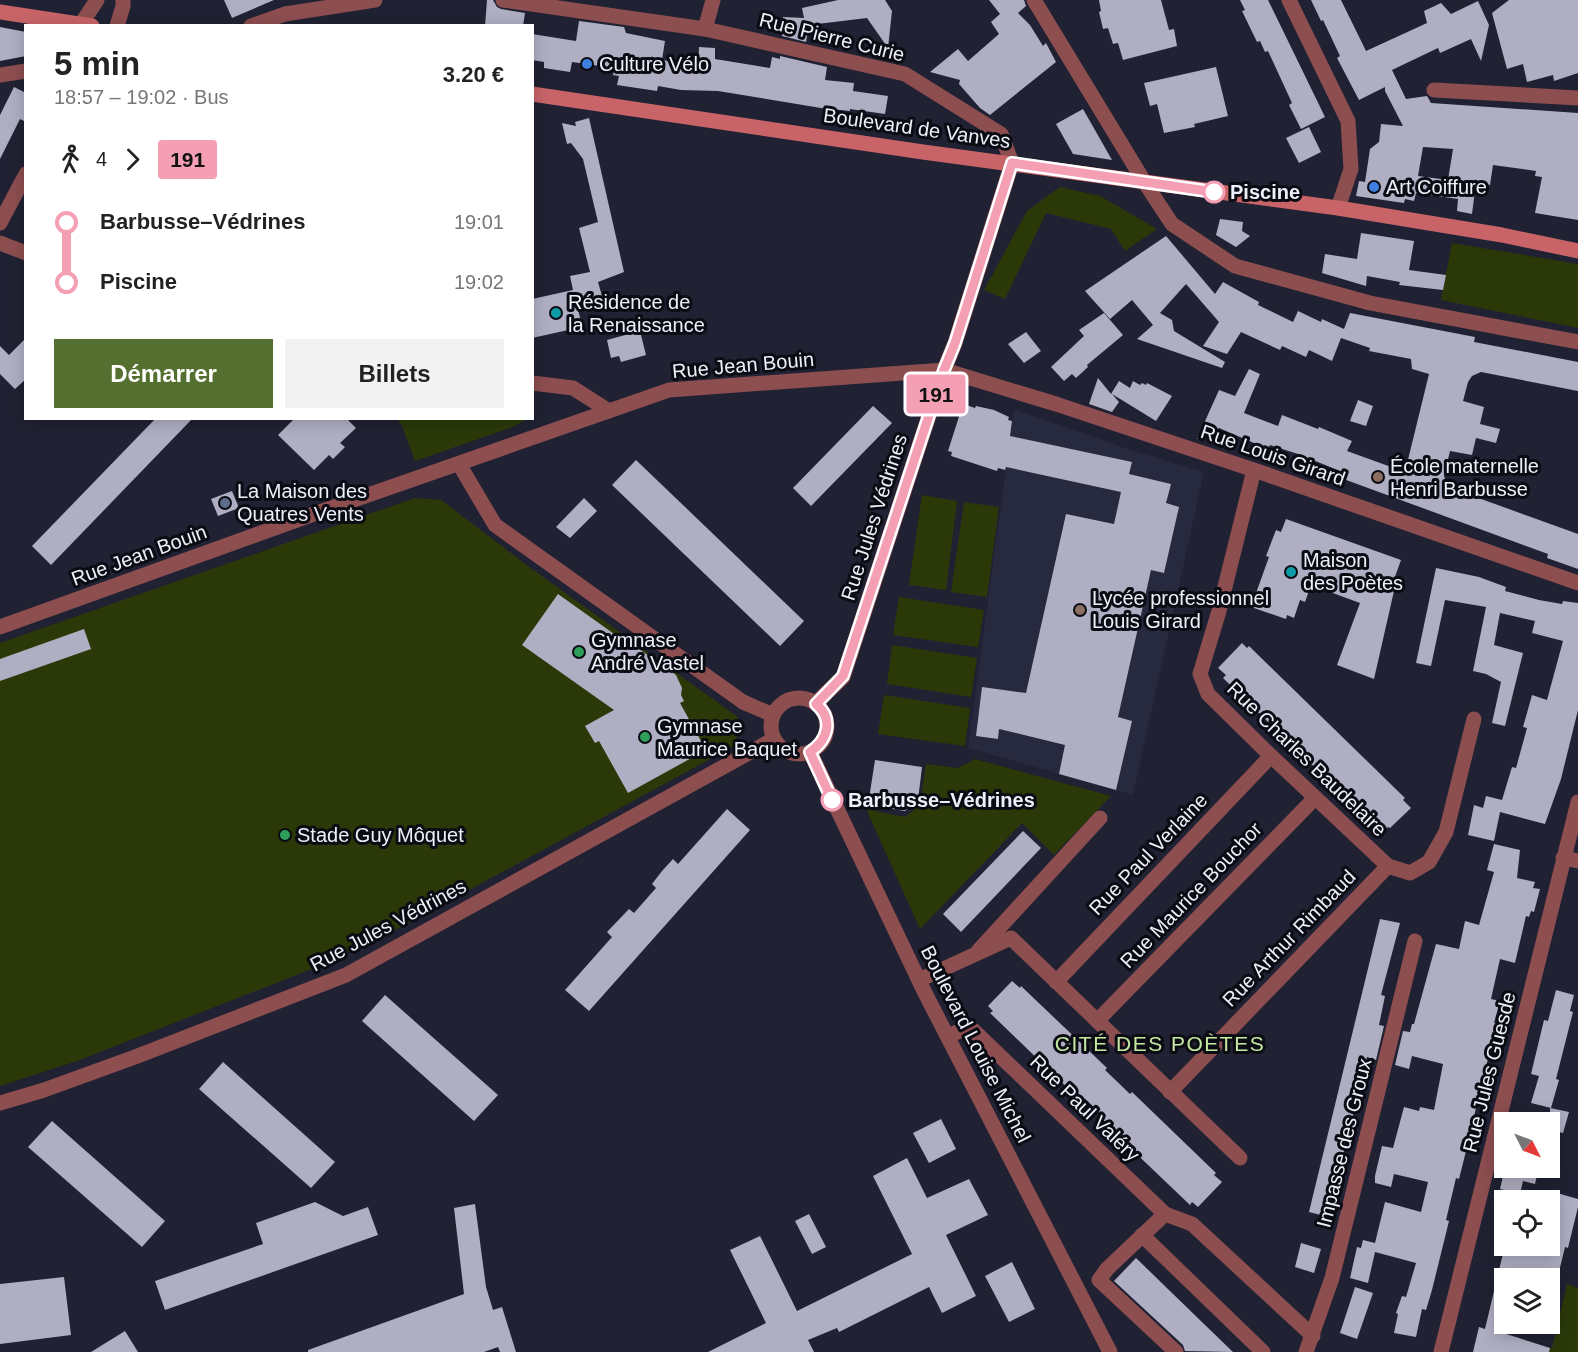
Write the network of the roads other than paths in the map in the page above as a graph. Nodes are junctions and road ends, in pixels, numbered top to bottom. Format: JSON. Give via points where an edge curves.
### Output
{"nodes":[{"id":1,"x":97,"y":0,"type":"edge"},
{"id":2,"x":123,"y":0,"type":"edge"},
{"id":3,"x":375,"y":0,"type":"edge"},
{"id":4,"x":503,"y":0,"type":"edge"},
{"id":5,"x":713,"y":0,"type":"edge"},
{"id":6,"x":1034,"y":0,"type":"edge"},
{"id":7,"x":1289,"y":0,"type":"edge"},
{"id":8,"x":356,"y":1,"type":"edge"},
{"id":9,"x":0,"y":12,"type":"edge"},
{"id":10,"x":80,"y":24,"type":"edge"},
{"id":11,"x":87,"y":24,"type":"edge"},
{"id":12,"x":118,"y":24,"type":"edge"},
{"id":13,"x":257,"y":24,"type":"edge"},
{"id":14,"x":705,"y":29,"type":"junction"},
{"id":15,"x":24,"y":72,"type":"edge"},
{"id":16,"x":0,"y":75,"type":"edge"},
{"id":17,"x":1434,"y":90,"type":"dead end"},
{"id":18,"x":534,"y":94,"type":"edge"},
{"id":19,"x":1578,"y":98,"type":"edge"},
{"id":20,"x":1012,"y":163,"type":"junction"},
{"id":21,"x":24,"y":178,"type":"edge"},
{"id":22,"x":1145,"y":183,"type":"junction"},
{"id":23,"x":1338,"y":208,"type":"junction"},
{"id":24,"x":0,"y":223,"type":"edge"},
{"id":25,"x":0,"y":243,"type":"edge"},
{"id":26,"x":1578,"y":251,"type":"edge"},
{"id":27,"x":24,"y":252,"type":"edge"},
{"id":28,"x":1578,"y":342,"type":"edge"},
{"id":29,"x":944,"y":370,"type":"junction"},
{"id":30,"x":534,"y":383,"type":"edge"},
{"id":31,"x":1056,"y":404,"type":"joint"},
{"id":32,"x":609,"y":411,"type":"junction"},
{"id":33,"x":459,"y":464,"type":"junction"},
{"id":34,"x":1254,"y":470,"type":"junction"},
{"id":35,"x":1578,"y":583,"type":"edge"},
{"id":36,"x":0,"y":627,"type":"edge"},
{"id":37,"x":816,"y":704,"type":"junction"},
{"id":38,"x":773,"y":715,"type":"junction"},
{"id":39,"x":1474,"y":719,"type":"dead end"},
{"id":40,"x":774,"y":739,"type":"junction"},
{"id":41,"x":810,"y":752,"type":"junction"},
{"id":42,"x":1271,"y":756,"type":"junction"},
{"id":43,"x":1315,"y":798,"type":"junction"},
{"id":44,"x":1578,"y":802,"type":"edge"},
{"id":45,"x":1100,"y":818,"type":"dead end"},
{"id":46,"x":1571,"y":860,"type":"edge"},
{"id":47,"x":1388,"y":866,"type":"junction"},
{"id":48,"x":1415,"y":941,"type":"dead end"},
{"id":49,"x":973,"y":956,"type":"junction"},
{"id":50,"x":919,"y":980,"type":"junction"},
{"id":51,"x":1056,"y":982,"type":"junction"},
{"id":52,"x":1097,"y":1021,"type":"junction"},
{"id":53,"x":948,"y":1036,"type":"junction"},
{"id":54,"x":1170,"y":1092,"type":"junction"},
{"id":55,"x":0,"y":1103,"type":"edge"},
{"id":56,"x":1240,"y":1158,"type":"dead end"},
{"id":57,"x":1165,"y":1214,"type":"junction"},
{"id":58,"x":1142,"y":1235,"type":"junction"},
{"id":59,"x":1099,"y":1280,"type":"junction"},
{"id":60,"x":1079,"y":1290,"type":"junction"},
{"id":61,"x":1313,"y":1336,"type":"junction"},
{"id":62,"x":1110,"y":1352,"type":"edge"},
{"id":63,"x":1176,"y":1352,"type":"edge"},
{"id":64,"x":1263,"y":1352,"type":"edge"},
{"id":65,"x":1306,"y":1352,"type":"edge"},
{"id":66,"x":1442,"y":1352,"type":"edge"}],
"edges":[{"from":1,"to":11,"type":"street"},
{"from":2,"to":12,"type":"street"},
{"from":3,"to":8,"type":"street"},
{"from":4,"to":14,"type":"street","name":"Rue Pierre Curie"},
{"from":5,"to":14,"type":"street"},
{"from":6,"to":22,"type":"street"},
{"from":7,"to":23,"type":"street","via":[[1348,121],[1351,169]]},
{"from":8,"to":13,"type":"street","via":[[285,14]]},
{"from":9,"to":10,"type":"main road"},
{"from":14,"to":20,"type":"street","name":"Rue Pierre Curie","via":[[905,74],[1000,134]]},
{"from":15,"to":16,"type":"street"},
{"from":17,"to":19,"type":"street"},
{"from":18,"to":20,"type":"main road","name":"Boulevard de Vanves"},
{"from":20,"to":22,"type":"main road","name":"Boulevard de Vanves"},
{"from":20,"to":29,"type":"street","name":"Rue Jules Védrines"},
{"from":21,"to":24,"type":"street"},
{"from":22,"to":23,"type":"main road","name":"Boulevard de Vanves"},
{"from":22,"to":28,"type":"street","via":[[1172,224],[1234,266],[1370,303]]},
{"from":23,"to":26,"type":"main road","name":"Boulevard de Vanves"},
{"from":25,"to":27,"type":"street"},
{"from":29,"to":31,"type":"street","name":"Rue Jean Bouin"},
{"from":29,"to":32,"type":"street","name":"Rue Jean Bouin","via":[[669,390]]},
{"from":29,"to":37,"type":"street","name":"Rue Jules Védrines","via":[[843,676]]},
{"from":30,"to":32,"type":"street","via":[[573,388]]},
{"from":31,"to":34,"type":"street","name":"Rue Louis Girard"},
{"from":32,"to":33,"type":"street","name":"Rue Jean Bouin"},
{"from":33,"to":36,"type":"street","name":"Rue Jean Bouin"},
{"from":33,"to":38,"type":"street","via":[[495,525],[743,702]]},
{"from":34,"to":35,"type":"street","name":"Rue Louis Girard"},
{"from":34,"to":42,"type":"street","name":"Rue Charles Baudelaire","via":[[1200,674],[1208,694]]},
{"from":37,"to":38,"type":"street","via":[[791,699]]},
{"from":37,"to":41,"type":"street","via":[[824,713],[827,728],[820,745]]},
{"from":38,"to":40,"type":"street"},
{"from":39,"to":47,"type":"street","via":[[1446,832],[1429,862],[1410,873]]},
{"from":40,"to":41,"type":"street","via":[[788,752]]},
{"from":40,"to":55,"type":"street","name":"Rue Jules Védrines","via":[[346,975],[105,1068]]},
{"from":41,"to":50,"type":"street","name":"Boulevard Louise Michel"},
{"from":42,"to":43,"type":"street","name":"Rue Charles Baudelaire"},
{"from":42,"to":51,"type":"street","name":"Rue Paul Verlaine"},
{"from":43,"to":47,"type":"street","name":"Rue Charles Baudelaire"},
{"from":43,"to":52,"type":"street","name":"Rue Maurice Bouchor"},
{"from":44,"to":46,"type":"street","name":"Rue Jules Guesde"},
{"from":45,"to":49,"type":"street"},
{"from":46,"to":66,"type":"street","name":"Rue Jules Guesde"},
{"from":47,"to":54,"type":"street","name":"Rue Arthur Rimbaud"},
{"from":48,"to":61,"type":"street","name":"Impasse des Groux","via":[[1332,1278]]},
{"from":49,"to":50,"type":"street"},
{"from":49,"to":51,"type":"street","via":[[1011,938]]},
{"from":50,"to":53,"type":"street","name":"Boulevard Louise Michel"},
{"from":51,"to":52,"type":"street"},
{"from":52,"to":54,"type":"street"},
{"from":53,"to":57,"type":"street","name":"Rue Paul Valéry","via":[[974,1030]]},
{"from":53,"to":60,"type":"street","name":"Boulevard Louise Michel"},
{"from":54,"to":56,"type":"street"},
{"from":57,"to":58,"type":"street"},
{"from":57,"to":61,"type":"street","via":[[1192,1224]]},
{"from":58,"to":59,"type":"street"},
{"from":58,"to":64,"type":"street"},
{"from":59,"to":60,"type":"street"},
{"from":59,"to":63,"type":"street"},
{"from":60,"to":62,"type":"street","name":"Boulevard Louise Michel"},
{"from":61,"to":65,"type":"street","name":"Impasse des Groux"}]}
